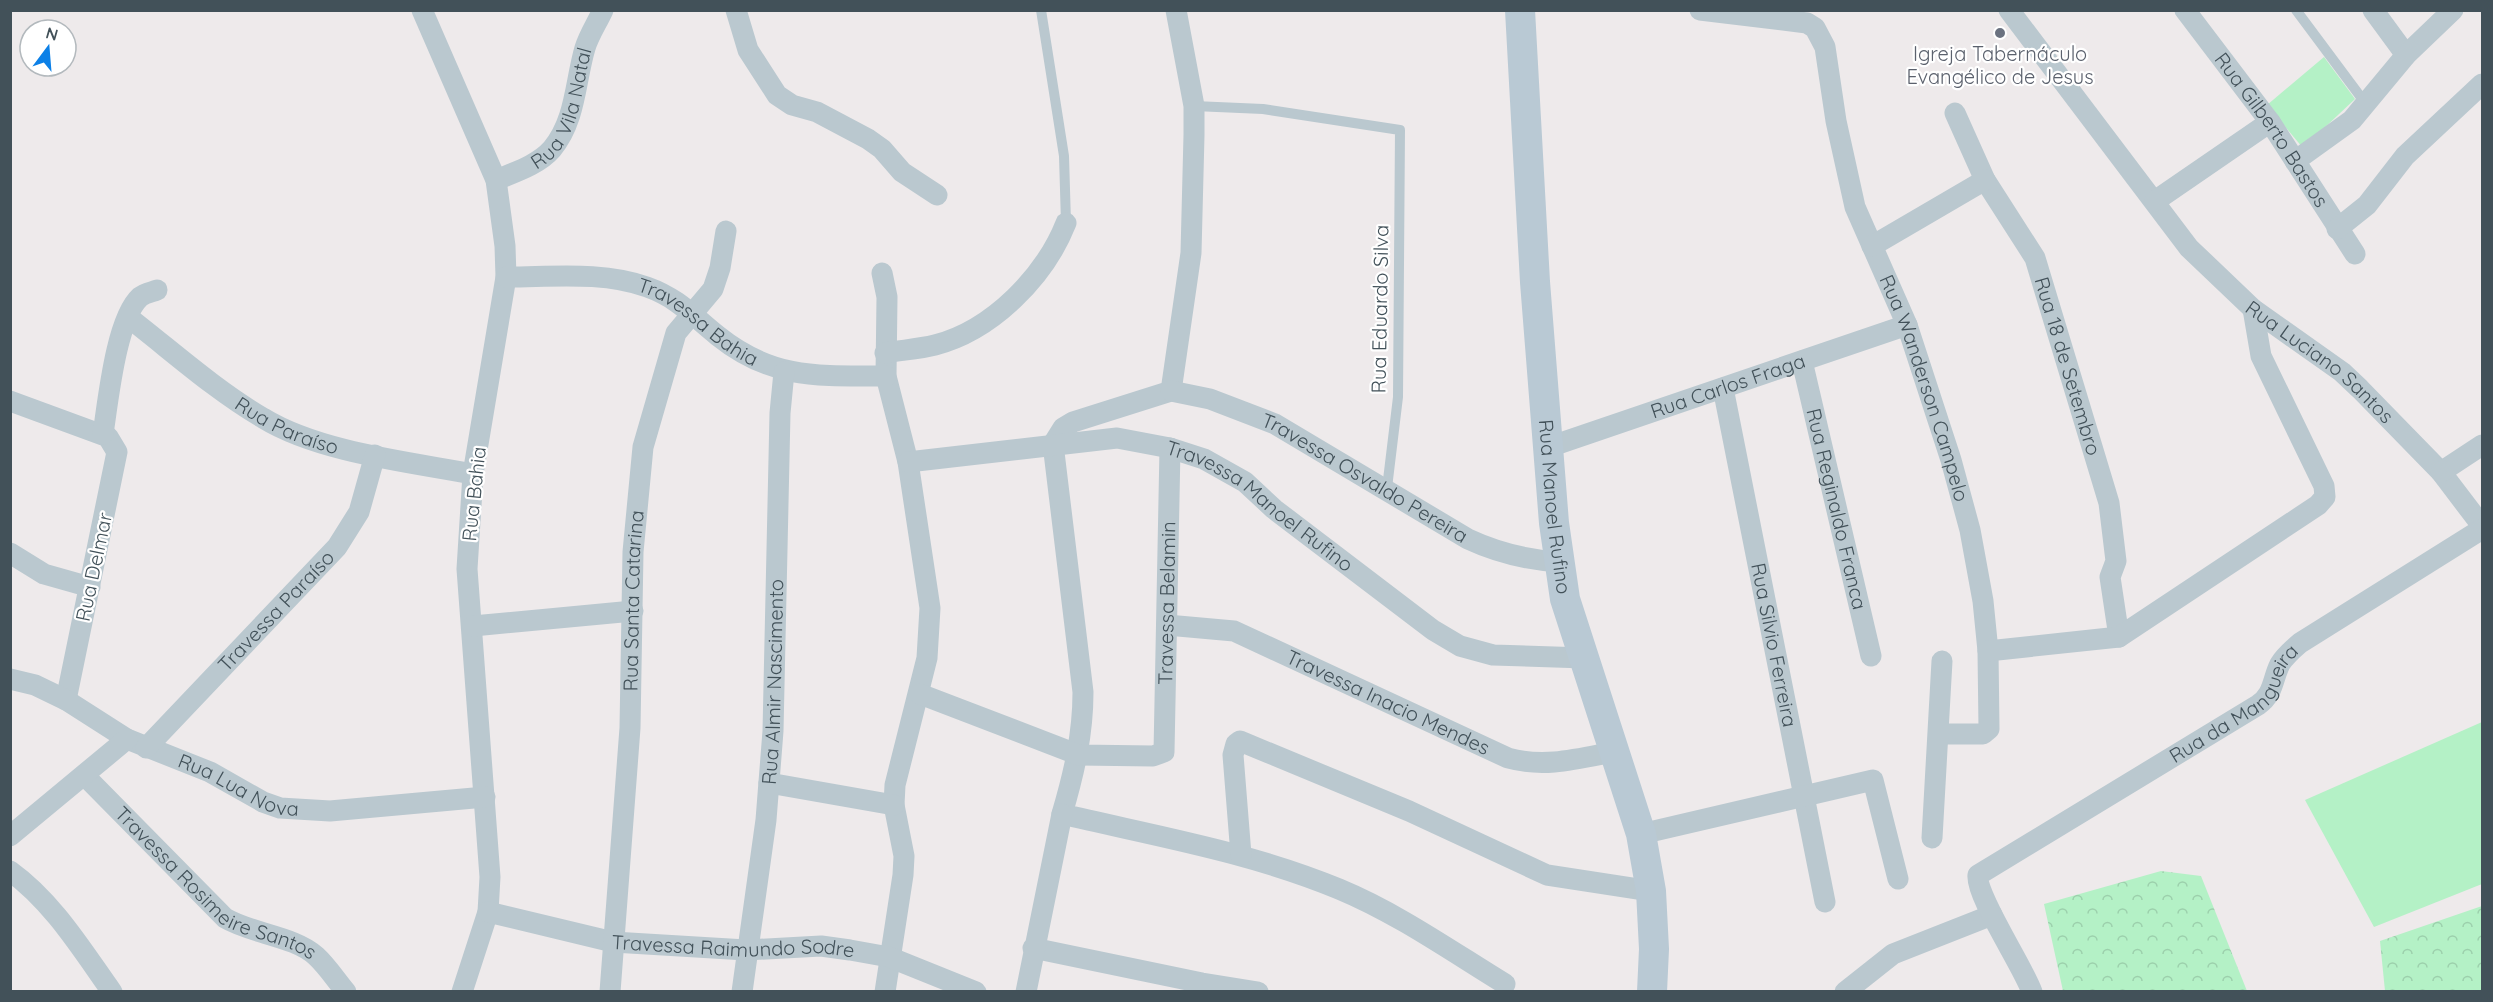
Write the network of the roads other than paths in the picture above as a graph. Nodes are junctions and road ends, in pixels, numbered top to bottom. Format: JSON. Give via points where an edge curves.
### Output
{"nodes":[{"id":1,"x":422,"y":10,"type":"edge"},
{"id":2,"x":603,"y":10,"type":"edge"},
{"id":3,"x":736,"y":10,"type":"edge"},
{"id":4,"x":1041,"y":10,"type":"edge"},
{"id":5,"x":1176,"y":10,"type":"edge"},
{"id":6,"x":1520,"y":10,"type":"edge"},
{"id":7,"x":1700,"y":10,"type":"edge"},
{"id":8,"x":2008,"y":10,"type":"edge"},
{"id":9,"x":2296,"y":10,"type":"edge"},
{"id":10,"x":2373,"y":10,"type":"edge"},
{"id":11,"x":2453,"y":10,"type":"edge"},
{"id":12,"x":2187,"y":11,"type":"edge"},
{"id":13,"x":2406,"y":56,"type":"junction"},
{"id":14,"x":2482,"y":84,"type":"edge"},
{"id":15,"x":2366,"y":104,"type":"junction"},
{"id":16,"x":1194,"y":106,"type":"junction"},
{"id":17,"x":1955,"y":113,"type":"dead end"},
{"id":18,"x":2270,"y":122,"type":"junction"},
{"id":19,"x":2295,"y":161,"type":"junction"},
{"id":20,"x":496,"y":180,"type":"junction"},
{"id":21,"x":1985,"y":180,"type":"junction"},
{"id":22,"x":937,"y":195,"type":"dead end"},
{"id":23,"x":2155,"y":201,"type":"junction"},
{"id":24,"x":1066,"y":223,"type":"joint"},
{"id":25,"x":2337,"y":229,"type":"junction"},
{"id":26,"x":726,"y":231,"type":"dead end"},
{"id":27,"x":1872,"y":246,"type":"junction"},
{"id":28,"x":2355,"y":254,"type":"dead end"},
{"id":29,"x":882,"y":273,"type":"dead end"},
{"id":30,"x":506,"y":277,"type":"junction"},
{"id":31,"x":157,"y":290,"type":"dead end"},
{"id":32,"x":2253,"y":309,"type":"junction"},
{"id":33,"x":694,"y":313,"type":"junction"},
{"id":34,"x":128,"y":317,"type":"junction"},
{"id":35,"x":1907,"y":325,"type":"junction"},
{"id":36,"x":885,"y":353,"type":"junction"},
{"id":37,"x":1802,"y":361,"type":"junction"},
{"id":38,"x":784,"y":372,"type":"junction"},
{"id":39,"x":886,"y":376,"type":"junction"},
{"id":40,"x":1723,"y":388,"type":"junction"},
{"id":41,"x":1171,"y":391,"type":"junction"},
{"id":42,"x":10,"y":401,"type":"edge"},
{"id":43,"x":106,"y":435,"type":"junction"},
{"id":44,"x":1053,"y":444,"type":"junction"},
{"id":45,"x":2482,"y":445,"type":"edge"},
{"id":46,"x":1549,"y":447,"type":"junction"},
{"id":47,"x":1170,"y":448,"type":"junction"},
{"id":48,"x":375,"y":455,"type":"junction"},
{"id":49,"x":908,"y":462,"type":"junction"},
{"id":50,"x":2441,"y":472,"type":"junction"},
{"id":51,"x":473,"y":474,"type":"junction"},
{"id":52,"x":1387,"y":488,"type":"junction"},
{"id":53,"x":2482,"y":527,"type":"edge"},
{"id":54,"x":10,"y":553,"type":"edge"},
{"id":55,"x":1560,"y":562,"type":"junction"},
{"id":56,"x":90,"y":586,"type":"junction"},
{"id":57,"x":633,"y":611,"type":"junction"},
{"id":58,"x":1167,"y":624,"type":"junction"},
{"id":59,"x":473,"y":626,"type":"junction"},
{"id":60,"x":2119,"y":637,"type":"junction"},
{"id":61,"x":1988,"y":651,"type":"junction"},
{"id":62,"x":1871,"y":656,"type":"dead end"},
{"id":63,"x":1585,"y":658,"type":"junction"},
{"id":64,"x":1942,"y":661,"type":"dead end"},
{"id":65,"x":10,"y":679,"type":"edge"},
{"id":66,"x":920,"y":694,"type":"junction"},
{"id":67,"x":66,"y":700,"type":"junction"},
{"id":68,"x":1939,"y":734,"type":"junction"},
{"id":69,"x":127,"y":739,"type":"junction"},
{"id":70,"x":146,"y":748,"type":"junction"},
{"id":71,"x":1613,"y":752,"type":"junction"},
{"id":72,"x":1079,"y":755,"type":"junction"},
{"id":73,"x":85,"y":776,"type":"junction"},
{"id":74,"x":769,"y":783,"type":"junction"},
{"id":75,"x":1804,"y":795,"type":"junction"},
{"id":76,"x":485,"y":797,"type":"junction"},
{"id":77,"x":894,"y":805,"type":"junction"},
{"id":78,"x":1062,"y":814,"type":"junction"},
{"id":79,"x":1641,"y":834,"type":"junction"},
{"id":80,"x":10,"y":836,"type":"edge"},
{"id":81,"x":1932,"y":838,"type":"dead end"},
{"id":82,"x":1241,"y":855,"type":"junction"},
{"id":83,"x":10,"y":871,"type":"edge"},
{"id":84,"x":1898,"y":879,"type":"dead end"},
{"id":85,"x":1651,"y":891,"type":"junction"},
{"id":86,"x":1825,"y":902,"type":"dead end"},
{"id":87,"x":488,"y":912,"type":"junction"},
{"id":88,"x":1992,"y":915,"type":"junction"},
{"id":89,"x":613,"y":942,"type":"junction"},
{"id":90,"x":1033,"y":948,"type":"junction"},
{"id":91,"x":746,"y":950,"type":"junction"},
{"id":92,"x":889,"y":957,"type":"junction"},
{"id":93,"x":1505,"y":984,"type":"dead end"},
{"id":94,"x":112,"y":992,"type":"edge"},
{"id":95,"x":346,"y":992,"type":"edge"},
{"id":96,"x":462,"y":992,"type":"edge"},
{"id":97,"x":610,"y":992,"type":"edge"},
{"id":98,"x":742,"y":992,"type":"edge"},
{"id":99,"x":885,"y":992,"type":"edge"},
{"id":100,"x":976,"y":992,"type":"edge"},
{"id":101,"x":1026,"y":992,"type":"edge"},
{"id":102,"x":1258,"y":992,"type":"edge"},
{"id":103,"x":1652,"y":992,"type":"edge"},
{"id":104,"x":1845,"y":992,"type":"edge"},
{"id":105,"x":2032,"y":992,"type":"edge"}],
"edges":[{"from":1,"to":20,"type":"street","name":"Rua Bahia"},
{"from":2,"to":20,"type":"street","name":"Rua Vila Natal","via":[[586,47],[564,129],[552,150],[532,165]]},
{"from":3,"to":22,"type":"street","via":[[748,50],[777,95],[868,139],[902,172]]},
{"from":4,"to":24,"type":"lane","via":[[1064,156]]},
{"from":5,"to":16,"type":"street"},
{"from":6,"to":46,"type":"main road","name":"Rua Manoel Rufino","via":[[1535,282]]},
{"from":7,"to":27,"type":"street","name":"Rua Wanderson Campelo","via":[[1797,21],[1815,28],[1825,47],[1854,207]]},
{"from":8,"to":23,"type":"street","name":"Rua Luciano Santos"},
{"from":9,"to":15,"type":"lane"},
{"from":10,"to":13,"type":"street"},
{"from":11,"to":13,"type":"street"},
{"from":12,"to":18,"type":"street","name":"Rua Gilberto Bastos"},
{"from":13,"to":15,"type":"street"},
{"from":14,"to":25,"type":"street","via":[[2405,156],[2367,205]]},
{"from":15,"to":19,"type":"street","via":[[2335,134]]},
{"from":16,"to":41,"type":"street","via":[[1191,253]]},
{"from":16,"to":52,"type":"lane","name":"Rua Eduardo Silva","via":[[1263,109],[1400,130],[1398,397]]},
{"from":17,"to":21,"type":"street","name":"Rua 18 de Setembro"},
{"from":18,"to":19,"type":"street","name":"Rua Gilberto Bastos"},
{"from":18,"to":23,"type":"street"},
{"from":19,"to":25,"type":"street","name":"Rua Gilberto Bastos"},
{"from":20,"to":30,"type":"street","name":"Rua Bahia"},
{"from":21,"to":27,"type":"street"},
{"from":21,"to":60,"type":"street","name":"Rua 18 de Setembro","via":[[2035,258],[2109,503],[2116,561],[2110,577]]},
{"from":23,"to":32,"type":"street","name":"Rua Luciano Santos","via":[[2209,269]]},
{"from":24,"to":36,"type":"street","via":[[1057,246],[1002,310],[937,345]]},
{"from":25,"to":28,"type":"street","name":"Rua Gilberto Bastos"},
{"from":26,"to":33,"type":"street","name":"Rua Santa Catarina","via":[[717,279]]},
{"from":27,"to":35,"type":"street","name":"Rua Wanderson Campelo"},
{"from":29,"to":36,"type":"street","via":[[887,297]]},
{"from":30,"to":33,"type":"street","name":"Travessa Bahia","via":[[625,281],[671,298]]},
{"from":30,"to":51,"type":"street","name":"Rua Bahia"},
{"from":31,"to":34,"type":"street","name":"Rua Delmar","via":[[142,295]]},
{"from":32,"to":50,"type":"street","name":"Rua Luciano Santos","via":[[2342,372]]},
{"from":32,"to":60,"type":"street","via":[[2261,356],[2325,486],[2325,497]]},
{"from":33,"to":38,"type":"street","name":"Travessa Bahia","via":[[740,351]]},
{"from":33,"to":57,"type":"street","name":"Rua Santa Catarina","via":[[676,333],[643,447],[633,552]]},
{"from":34,"to":43,"type":"street","name":"Rua Delmar","via":[[115,358]]},
{"from":34,"to":48,"type":"street","name":"Rua Paraíso","via":[[213,385],[264,419],[306,438]]},
{"from":35,"to":37,"type":"street","name":"Rua Carlos Fraga"},
{"from":35,"to":61,"type":"street","name":"Rua Wanderson Campelo","via":[[1970,530]]},
{"from":36,"to":39,"type":"street"},
{"from":37,"to":40,"type":"street","name":"Rua Carlos Fraga"},
{"from":37,"to":62,"type":"street","name":"Rua Reginaldo Franca"},
{"from":38,"to":39,"type":"street","name":"Travessa Bahia"},
{"from":38,"to":74,"type":"street","name":"Rua Almir Nascimento"},
{"from":39,"to":49,"type":"street"},
{"from":40,"to":46,"type":"street","name":"Rua Carlos Fraga"},
{"from":40,"to":75,"type":"street","name":"Rua Silvio Ferreira"},
{"from":41,"to":44,"type":"street","via":[[1073,422],[1063,428]]},
{"from":41,"to":52,"type":"street","name":"Travessa Osvaldo Pereira","via":[[1210,399],[1275,424]]},
{"from":42,"to":43,"type":"street"},
{"from":43,"to":56,"type":"street","name":"Rua Delmar","via":[[116,446],[117,460]]},
{"from":44,"to":47,"type":"street","name":"Travessa Manoel Rufino","via":[[1117,438]]},
{"from":44,"to":49,"type":"street","name":"Travessa Manoel Rufino"},
{"from":44,"to":72,"type":"street","via":[[1083,692]]},
{"from":45,"to":50,"type":"street"},
{"from":46,"to":55,"type":"main road","name":"Rua Manoel Rufino"},
{"from":47,"to":58,"type":"street","name":"Travessa Belamin"},
{"from":47,"to":63,"type":"street","name":"Travessa Manoel Rufino","via":[[1204,459],[1245,482],[1274,509],[1433,630],[1460,646],[1493,655]]},
{"from":48,"to":51,"type":"street","name":"Rua Paraíso"},
{"from":48,"to":70,"type":"street","name":"Travessa Paraíso","via":[[359,512],[337,547]]},
{"from":49,"to":66,"type":"street","via":[[930,608]]},
{"from":50,"to":53,"type":"street","name":"Rua Luciano Santos"},
{"from":51,"to":59,"type":"street","name":"Rua Bahia","via":[[467,569]]},
{"from":52,"to":55,"type":"street","name":"Travessa Osvaldo Pereira","via":[[1468,539],[1493,550],[1536,561]]},
{"from":53,"to":88,"type":"street","name":"Rua da Mangueira","via":[[2300,643],[2282,661],[2267,699],[1981,873],[1977,878]]},
{"from":54,"to":56,"type":"street","via":[[44,574]]},
{"from":55,"to":63,"type":"main road","name":"Rua Manoel Rufino","via":[[1565,599]]},
{"from":56,"to":67,"type":"street","name":"Rua Delmar"},
{"from":57,"to":59,"type":"street"},
{"from":57,"to":89,"type":"street","name":"Rua Santa Catarina","via":[[630,728]]},
{"from":58,"to":71,"type":"street","name":"Travessa Inacio Mendes","via":[[1234,631],[1516,760],[1563,762]]},
{"from":58,"to":72,"type":"street","name":"Travessa Belamin","via":[[1166,747],[1160,755]]},
{"from":59,"to":76,"type":"street","name":"Rua Bahia"},
{"from":60,"to":61,"type":"street"},
{"from":61,"to":68,"type":"street","name":"Rua Wanderson Campelo","via":[[1987,733]]},
{"from":63,"to":71,"type":"main road","name":"Rua Manoel Rufino"},
{"from":64,"to":68,"type":"street"},
{"from":65,"to":67,"type":"street","name":"Rua Lua Nova","via":[[35,685]]},
{"from":66,"to":72,"type":"street"},
{"from":66,"to":77,"type":"street","via":[[900,764]]},
{"from":67,"to":69,"type":"street","name":"Rua Lua Nova"},
{"from":68,"to":81,"type":"street"},
{"from":69,"to":70,"type":"street","name":"Rua Lua Nova"},
{"from":69,"to":73,"type":"street"},
{"from":70,"to":76,"type":"street","name":"Rua Lua Nova","via":[[210,772],[280,808],[330,811]]},
{"from":71,"to":79,"type":"main road","name":"Rua Manoel Rufino"},
{"from":72,"to":78,"type":"street"},
{"from":73,"to":80,"type":"street"},
{"from":73,"to":95,"type":"street","name":"Travessa Rosimeire Santos","via":[[225,918],[315,955]]},
{"from":74,"to":77,"type":"street"},
{"from":74,"to":91,"type":"street","name":"Rua Almir Nascimento"},
{"from":75,"to":79,"type":"street"},
{"from":75,"to":84,"type":"street","via":[[1873,780]]},
{"from":75,"to":86,"type":"street","name":"Rua Silvio Ferreira"},
{"from":76,"to":87,"type":"street","name":"Rua Bahia"},
{"from":77,"to":92,"type":"street","via":[[904,856]]},
{"from":78,"to":82,"type":"street"},
{"from":78,"to":90,"type":"street"},
{"from":79,"to":85,"type":"main road","name":"Rua Manoel Rufino"},
{"from":82,"to":85,"type":"street","via":[[1233,755],[1240,741],[1409,811],[1547,875]]},
{"from":82,"to":93,"type":"street","via":[[1342,890]]},
{"from":83,"to":94,"type":"street","via":[[52,910]]},
{"from":85,"to":103,"type":"main road","name":"Rua Manoel Rufino"},
{"from":87,"to":89,"type":"street","name":"Travessa Raimundo Sodre"},
{"from":87,"to":96,"type":"street","name":"Rua Bahia"},
{"from":88,"to":104,"type":"street","via":[[1893,954]]},
{"from":88,"to":105,"type":"street"},
{"from":89,"to":91,"type":"street","name":"Travessa Raimundo Sodre"},
{"from":89,"to":97,"type":"street","name":"Rua Santa Catarina"},
{"from":90,"to":101,"type":"street"},
{"from":90,"to":102,"type":"street"},
{"from":91,"to":92,"type":"street","name":"Travessa Raimundo Sodre","via":[[821,945]]},
{"from":91,"to":98,"type":"street","name":"Rua Almir Nascimento"},
{"from":92,"to":99,"type":"street"},
{"from":92,"to":100,"type":"street","name":"Travessa Raimundo Sodre"}]}
